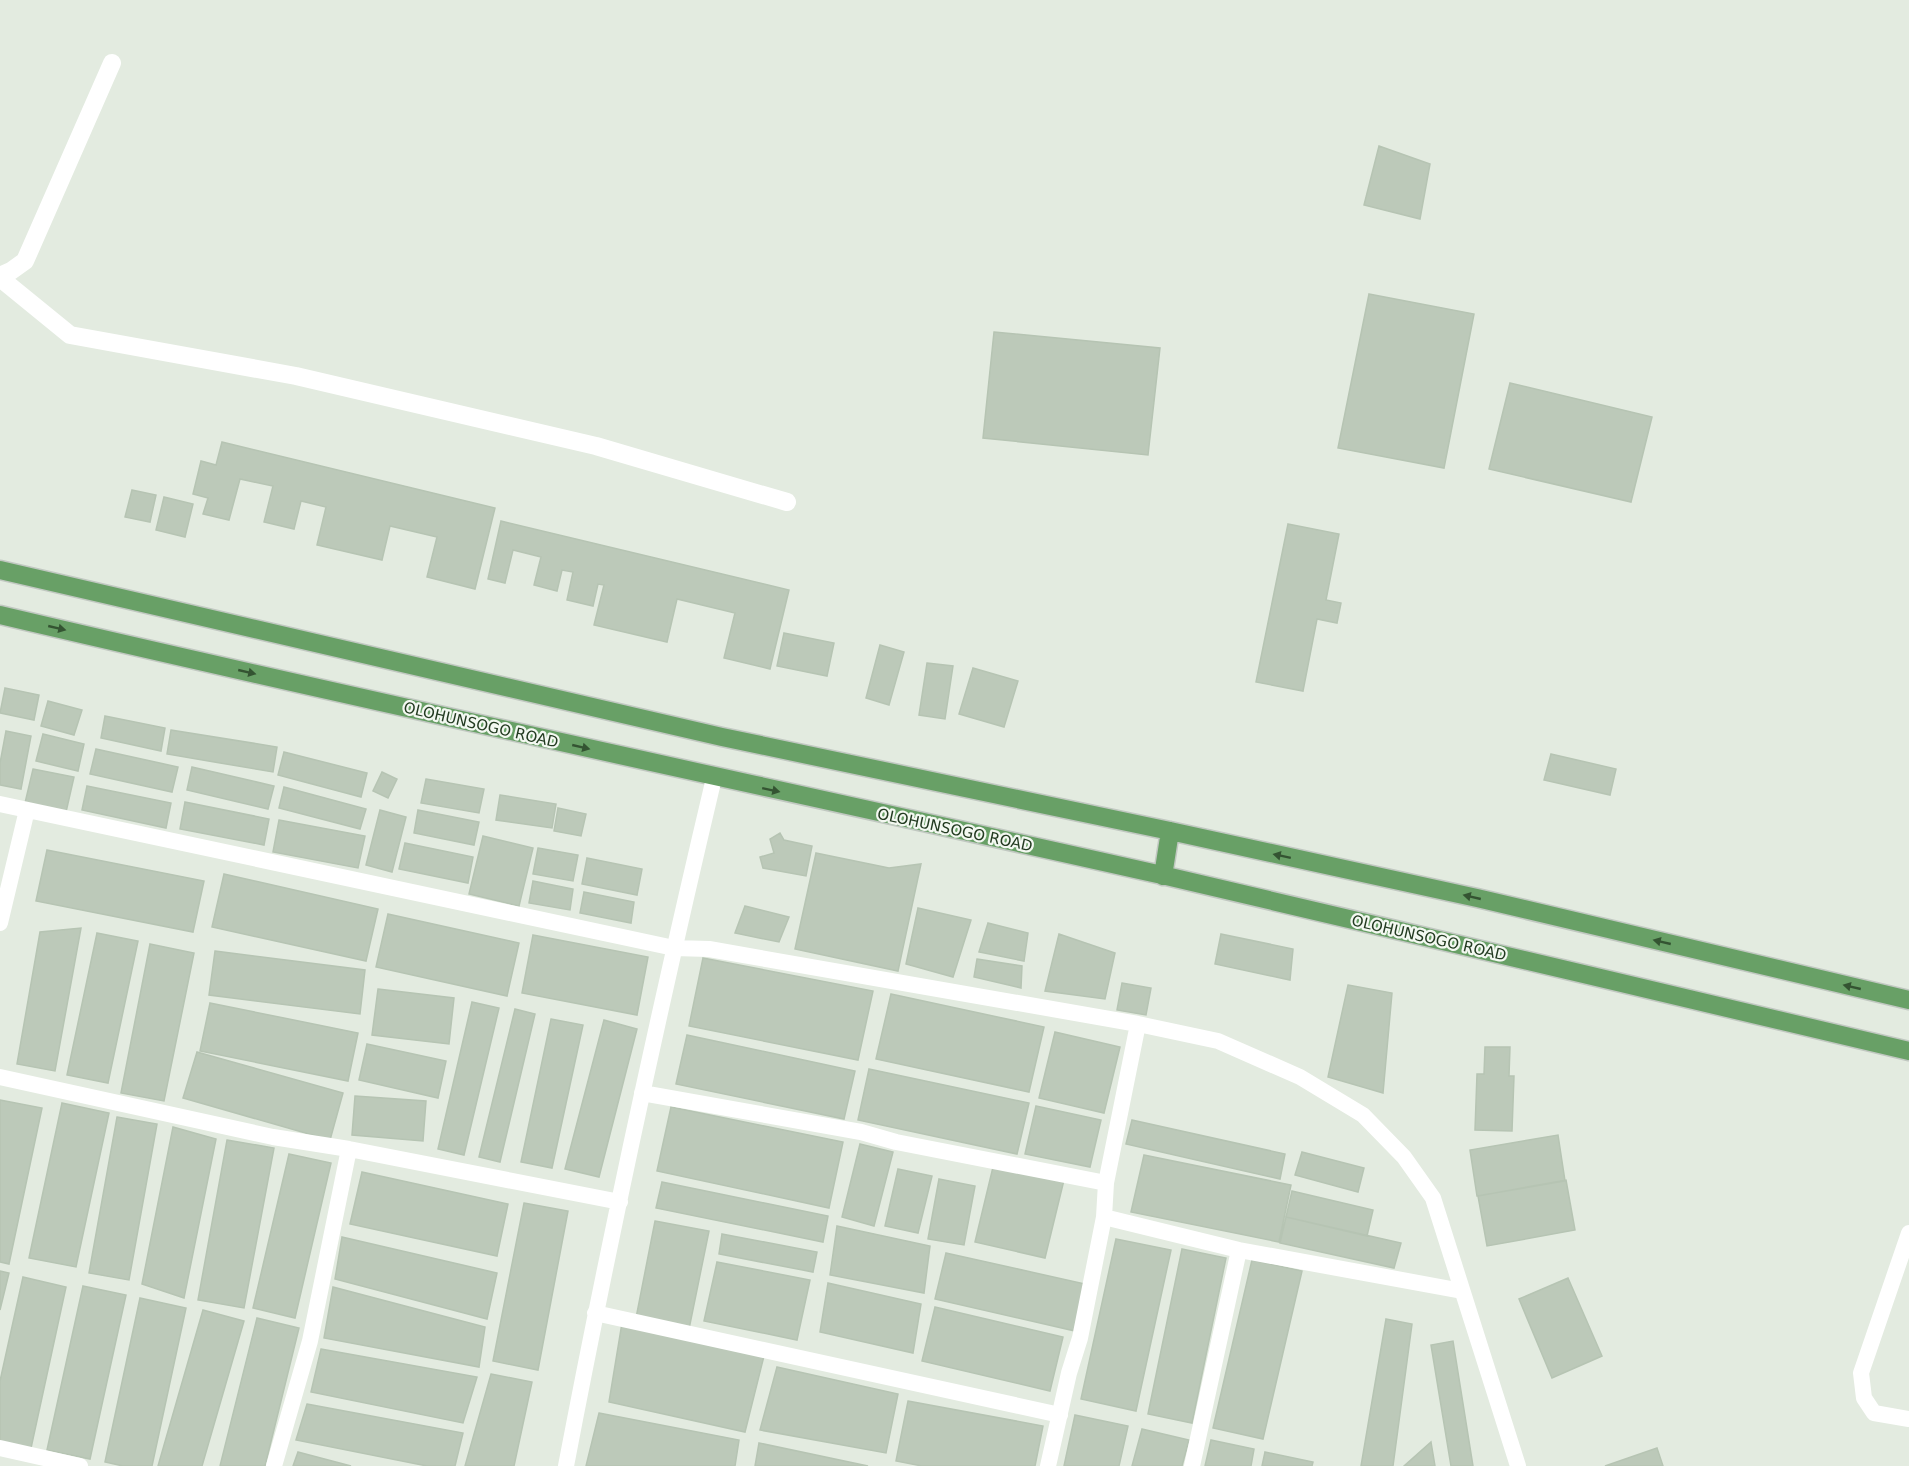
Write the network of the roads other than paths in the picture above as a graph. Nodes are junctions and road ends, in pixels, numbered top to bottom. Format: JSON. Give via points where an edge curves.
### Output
{"nodes":[{"id":1,"x":112,"y":63,"type":"dead end"},
{"id":2,"x":0,"y":277,"type":"edge"},
{"id":3,"x":787,"y":502,"type":"dead end"},
{"id":4,"x":0,"y":570,"type":"edge"},
{"id":5,"x":0,"y":615,"type":"edge"},
{"id":6,"x":714,"y":778,"type":"junction"},
{"id":7,"x":0,"y":804,"type":"edge"},
{"id":8,"x":27,"y":810,"type":"junction"},
{"id":9,"x":1170,"y":831,"type":"junction"},
{"id":10,"x":1163,"y":876,"type":"junction"},
{"id":11,"x":0,"y":923,"type":"edge"},
{"id":12,"x":674,"y":948,"type":"junction"},
{"id":13,"x":1909,"y":1000,"type":"edge"},
{"id":14,"x":1138,"y":1024,"type":"junction"},
{"id":15,"x":1909,"y":1051,"type":"edge"},
{"id":16,"x":0,"y":1077,"type":"edge"},
{"id":17,"x":642,"y":1093,"type":"junction"},
{"id":18,"x":349,"y":1149,"type":"junction"},
{"id":19,"x":1106,"y":1183,"type":"junction"},
{"id":20,"x":620,"y":1202,"type":"junction"},
{"id":21,"x":1104,"y":1216,"type":"junction"},
{"id":22,"x":1909,"y":1233,"type":"edge"},
{"id":23,"x":1239,"y":1250,"type":"junction"},
{"id":24,"x":1462,"y":1291,"type":"junction"},
{"id":25,"x":595,"y":1313,"type":"junction"},
{"id":26,"x":1060,"y":1415,"type":"junction"},
{"id":27,"x":1909,"y":1419,"type":"edge"},
{"id":28,"x":0,"y":1448,"type":"edge"},
{"id":29,"x":80,"y":1466,"type":"edge"},
{"id":30,"x":274,"y":1466,"type":"edge"},
{"id":31,"x":566,"y":1466,"type":"edge"},
{"id":32,"x":1048,"y":1466,"type":"edge"},
{"id":33,"x":1192,"y":1466,"type":"edge"},
{"id":34,"x":1518,"y":1466,"type":"edge"}],
"edges":[{"from":1,"to":2,"type":"street","via":[[25,261]]},
{"from":2,"to":3,"type":"street","via":[[70,335],[296,376],[596,447]]},
{"from":4,"to":9,"type":"main road","via":[[722,737]]},
{"from":5,"to":6,"type":"main road","name":"OLOHUNSOGO ROAD","one_way":true},
{"from":6,"to":10,"type":"main road","name":"OLOHUNSOGO ROAD","one_way":true},
{"from":6,"to":12,"type":"lane"},
{"from":7,"to":8,"type":"lane"},
{"from":8,"to":11,"type":"lane"},
{"from":8,"to":12,"type":"lane"},
{"from":9,"to":10,"type":"main road"},
{"from":13,"to":9,"type":"main road","one_way":true,"via":[[1477,898]]},
{"from":10,"to":15,"type":"main road","name":"OLOHUNSOGO ROAD"},
{"from":12,"to":14,"type":"lane","via":[[709,949]]},
{"from":12,"to":17,"type":"lane"},
{"from":14,"to":19,"type":"lane"},
{"from":14,"to":24,"type":"lane","via":[[1218,1041],[1300,1077],[1363,1115],[1404,1156],[1432,1198]]},
{"from":16,"to":18,"type":"lane","via":[[273,1137]]},
{"from":17,"to":19,"type":"lane","via":[[861,1132]]},
{"from":17,"to":20,"type":"lane"},
{"from":18,"to":20,"type":"lane"},
{"from":18,"to":30,"type":"lane","via":[[310,1341]]},
{"from":19,"to":21,"type":"lane"},
{"from":20,"to":25,"type":"lane"},
{"from":21,"to":23,"type":"lane"},
{"from":21,"to":26,"type":"lane"},
{"from":22,"to":27,"type":"lane","via":[[1861,1373],[1864,1398],[1874,1413]]},
{"from":23,"to":24,"type":"lane"},
{"from":23,"to":33,"type":"lane"},
{"from":24,"to":34,"type":"lane"},
{"from":25,"to":26,"type":"lane"},
{"from":25,"to":31,"type":"lane"},
{"from":26,"to":32,"type":"lane"},
{"from":28,"to":29,"type":"lane"}]}
